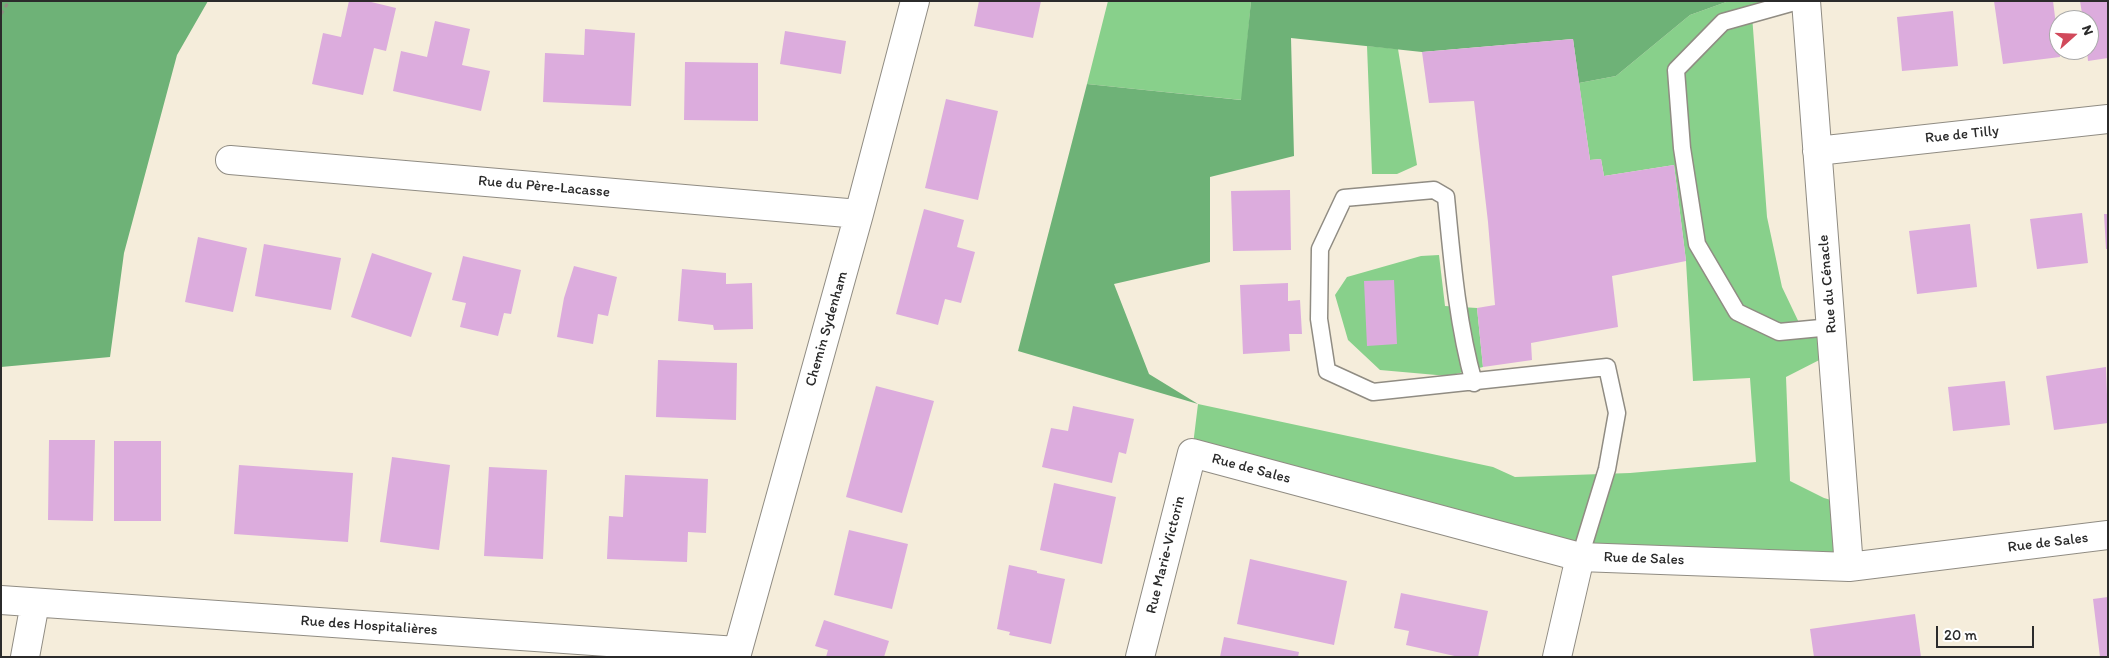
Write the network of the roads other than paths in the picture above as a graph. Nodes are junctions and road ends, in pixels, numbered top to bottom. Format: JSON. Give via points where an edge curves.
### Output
{"nodes":[{"id":1,"x":915,"y":1,"type":"edge"},
{"id":2,"x":1798,"y":1,"type":"edge"},
{"id":3,"x":1806,"y":1,"type":"edge"},
{"id":4,"x":2108,"y":119,"type":"edge"},
{"id":5,"x":1817,"y":151,"type":"junction"},
{"id":6,"x":230,"y":160,"type":"dead end"},
{"id":7,"x":859,"y":214,"type":"junction"},
{"id":8,"x":1831,"y":327,"type":"junction"},
{"id":9,"x":1474,"y":383,"type":"junction"},
{"id":10,"x":1192,"y":453,"type":"joint"},
{"id":11,"x":2108,"y":535,"type":"edge"},
{"id":12,"x":1580,"y":557,"type":"junction"},
{"id":13,"x":1850,"y":567,"type":"junction"},
{"id":14,"x":1,"y":600,"type":"edge"},
{"id":15,"x":35,"y":603,"type":"junction"},
{"id":16,"x":737,"y":654,"type":"edge"},
{"id":17,"x":25,"y":657,"type":"edge"},
{"id":18,"x":1140,"y":657,"type":"edge"},
{"id":19,"x":1556,"y":657,"type":"edge"}],
"edges":[{"from":1,"to":7,"type":"street","name":"Chemin Sydenham"},
{"from":2,"to":8,"type":"lane","via":[[1723,22],[1676,70],[1682,148],[1697,244],[1737,312],[1779,332]]},
{"from":3,"to":5,"type":"street","name":"Rue du Cénacle"},
{"from":4,"to":5,"type":"street","name":"Rue de Tilly"},
{"from":5,"to":8,"type":"street","name":"Rue du Cénacle"},
{"from":6,"to":7,"type":"street","name":"Rue du Père-Lacasse"},
{"from":7,"to":16,"type":"street","name":"Chemin Sydenham"},
{"from":8,"to":13,"type":"street","name":"Rue du Cénacle"},
{"from":9,"to":9,"type":"lane","via":[[1372,392],[1327,371],[1319,320],[1320,249],[1344,198],[1434,190],[1446,197],[1454,280]]},
{"from":9,"to":12,"type":"lane","via":[[1607,367],[1617,413],[1607,469]]},
{"from":10,"to":12,"type":"street","name":"Rue de Sales"},
{"from":10,"to":18,"type":"street","name":"Rue Marie-Victorin"},
{"from":11,"to":13,"type":"street","name":"Rue de Sales"},
{"from":12,"to":13,"type":"street","name":"Rue de Sales"},
{"from":12,"to":19,"type":"street"},
{"from":14,"to":15,"type":"street","name":"Rue des Hospitalières"},
{"from":15,"to":16,"type":"street","name":"Rue des Hospitalières"},
{"from":15,"to":17,"type":"street"}]}
